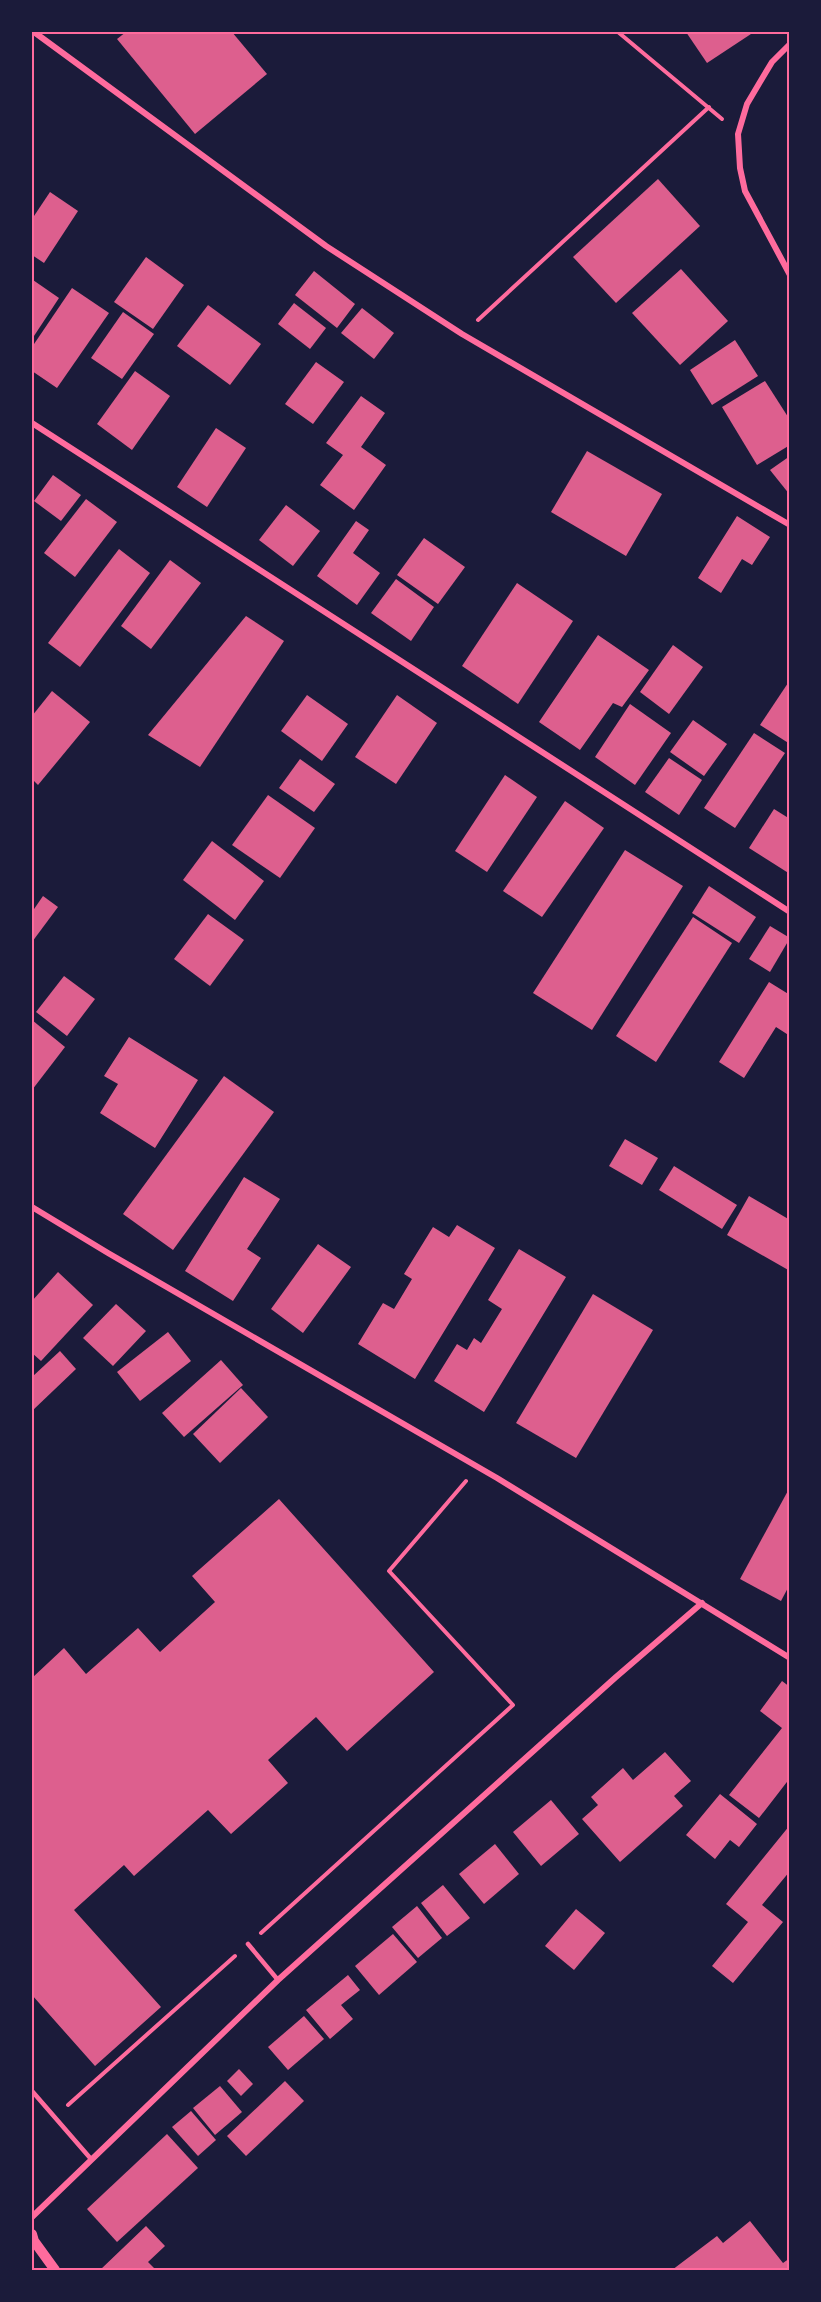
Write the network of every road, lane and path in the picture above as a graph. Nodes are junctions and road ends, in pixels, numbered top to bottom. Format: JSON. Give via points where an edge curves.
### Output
{"nodes":[{"id":1,"x":34,"y":32,"type":"edge"},
{"id":2,"x":618,"y":32,"type":"edge"},
{"id":3,"x":789,"y":44,"type":"edge"},
{"id":4,"x":709,"y":108,"type":"junction"},
{"id":5,"x":738,"y":134,"type":"junction"},
{"id":6,"x":789,"y":275,"type":"edge"},
{"id":7,"x":462,"y":334,"type":"junction"},
{"id":8,"x":32,"y":423,"type":"edge"},
{"id":9,"x":789,"y":525,"type":"edge"},
{"id":10,"x":789,"y":912,"type":"edge"},
{"id":11,"x":32,"y":1207,"type":"edge"},
{"id":12,"x":478,"y":1467,"type":"junction"},
{"id":13,"x":702,"y":1603,"type":"junction"},
{"id":14,"x":789,"y":1658,"type":"edge"},
{"id":15,"x":248,"y":1944,"type":"junction"},
{"id":16,"x":278,"y":1980,"type":"junction"},
{"id":17,"x":32,"y":2091,"type":"edge"},
{"id":18,"x":55,"y":2116,"type":"junction"},
{"id":19,"x":91,"y":2159,"type":"junction"},
{"id":20,"x":32,"y":2217,"type":"edge"},
{"id":21,"x":32,"y":2234,"type":"edge"},
{"id":22,"x":55,"y":2271,"type":"edge"}],
"edges":[{"from":1,"to":7,"type":"street","via":[[326,246]]},
{"from":2,"to":4,"type":"path"},
{"from":3,"to":5,"type":"street","via":[[772,62],[747,104]]},
{"from":4,"to":5,"type":"path"},
{"from":4,"to":7,"type":"path"},
{"from":5,"to":6,"type":"street","via":[[745,191]]},
{"from":7,"to":9,"type":"street"},
{"from":8,"to":10,"type":"street"},
{"from":11,"to":12,"type":"street"},
{"from":12,"to":13,"type":"street"},
{"from":12,"to":15,"type":"path","via":[[389,1570],[513,1705]]},
{"from":13,"to":14,"type":"street"},
{"from":13,"to":16,"type":"street"},
{"from":15,"to":16,"type":"lane"},
{"from":15,"to":18,"type":"path"},
{"from":16,"to":19,"type":"street"},
{"from":17,"to":18,"type":"lane"},
{"from":18,"to":19,"type":"lane"},
{"from":19,"to":20,"type":"street"},
{"from":21,"to":22,"type":"street"}]}
